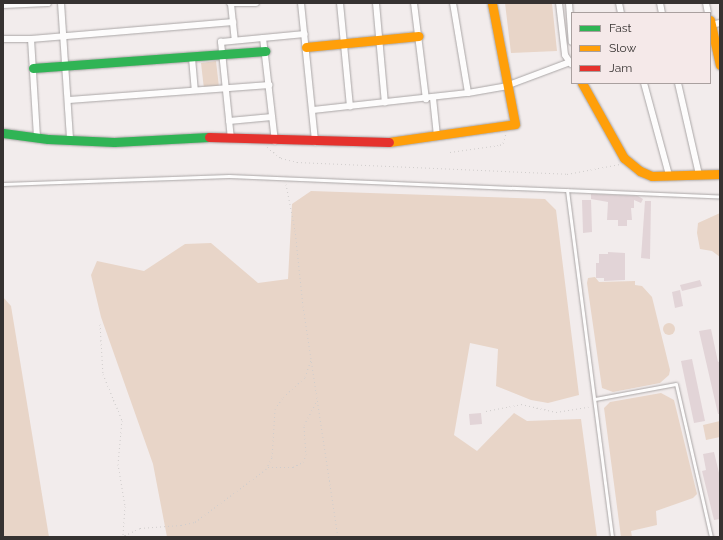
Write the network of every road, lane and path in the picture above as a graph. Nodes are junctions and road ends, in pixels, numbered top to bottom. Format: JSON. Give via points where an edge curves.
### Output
{"nodes":[{"id":1,"x":44,"y":3,"type":"edge"},
{"id":2,"x":62,"y":3,"type":"edge"},
{"id":3,"x":256,"y":3,"type":"edge"},
{"id":4,"x":301,"y":3,"type":"edge"},
{"id":5,"x":340,"y":3,"type":"edge"},
{"id":6,"x":376,"y":3,"type":"edge"},
{"id":7,"x":414,"y":3,"type":"edge"},
{"id":8,"x":453,"y":3,"type":"edge"},
{"id":9,"x":492,"y":3,"type":"edge"},
{"id":10,"x":559,"y":3,"type":"edge"},
{"id":11,"x":569,"y":3,"type":"edge"},
{"id":12,"x":6,"y":4,"type":"edge"},
{"id":13,"x":231,"y":4,"type":"edge"},
{"id":14,"x":233,"y":22,"type":"junction"},
{"id":15,"x":714,"y":23,"type":"edge"},
{"id":16,"x":571,"y":29,"type":"edge"},
{"id":17,"x":305,"y":34,"type":"junction"},
{"id":18,"x":64,"y":35,"type":"junction"},
{"id":19,"x":418,"y":36,"type":"junction"},
{"id":20,"x":3,"y":38,"type":"edge"},
{"id":21,"x":263,"y":38,"type":"junction"},
{"id":22,"x":31,"y":39,"type":"junction"},
{"id":23,"x":235,"y":40,"type":"junction"},
{"id":24,"x":380,"y":40,"type":"junction"},
{"id":25,"x":344,"y":43,"type":"junction"},
{"id":26,"x":306,"y":47,"type":"junction"},
{"id":27,"x":265,"y":51,"type":"junction"},
{"id":28,"x":222,"y":54,"type":"junction"},
{"id":29,"x":192,"y":58,"type":"junction"},
{"id":30,"x":571,"y":62,"type":"edge"},
{"id":31,"x":67,"y":65,"type":"junction"},
{"id":32,"x":720,"y":65,"type":"edge"},
{"id":33,"x":33,"y":68,"type":"junction"},
{"id":34,"x":583,"y":84,"type":"edge"},
{"id":35,"x":644,"y":84,"type":"edge"},
{"id":36,"x":678,"y":84,"type":"edge"},
{"id":37,"x":269,"y":85,"type":"junction"},
{"id":38,"x":506,"y":86,"type":"junction"},
{"id":39,"x":226,"y":89,"type":"junction"},
{"id":40,"x":195,"y":90,"type":"junction"},
{"id":41,"x":468,"y":93,"type":"junction"},
{"id":42,"x":430,"y":98,"type":"junction"},
{"id":43,"x":69,"y":100,"type":"junction"},
{"id":44,"x":385,"y":103,"type":"junction"},
{"id":45,"x":350,"y":107,"type":"junction"},
{"id":46,"x":313,"y":110,"type":"junction"},
{"id":47,"x":272,"y":117,"type":"junction"},
{"id":48,"x":229,"y":121,"type":"junction"},
{"id":49,"x":506,"y":125,"type":"junction"},
{"id":50,"x":3,"y":133,"type":"edge"},
{"id":51,"x":37,"y":137,"type":"junction"},
{"id":52,"x":437,"y":137,"type":"junction"},
{"id":53,"x":70,"y":138,"type":"junction"},
{"id":54,"x":231,"y":139,"type":"junction"},
{"id":55,"x":259,"y":140,"type":"junction"},
{"id":56,"x":275,"y":141,"type":"junction"},
{"id":57,"x":316,"y":142,"type":"junction"},
{"id":58,"x":450,"y":152,"type":"dead end"},
{"id":59,"x":628,"y":162,"type":"junction"},
{"id":60,"x":720,"y":174,"type":"edge"},
{"id":61,"x":669,"y":175,"type":"junction"},
{"id":62,"x":699,"y":175,"type":"junction"},
{"id":63,"x":286,"y":179,"type":"junction"},
{"id":64,"x":3,"y":184,"type":"edge"},
{"id":65,"x":568,"y":190,"type":"junction"},
{"id":66,"x":720,"y":197,"type":"edge"},
{"id":67,"x":100,"y":324,"type":"dead end"},
{"id":68,"x":312,"y":358,"type":"junction"},
{"id":69,"x":595,"y":399,"type":"junction"},
{"id":70,"x":318,"y":400,"type":"junction"},
{"id":71,"x":596,"y":406,"type":"junction"},
{"id":72,"x":486,"y":411,"type":"dead end"},
{"id":73,"x":267,"y":467,"type":"junction"},
{"id":74,"x":123,"y":537,"type":"edge"},
{"id":75,"x":338,"y":537,"type":"edge"},
{"id":76,"x":612,"y":537,"type":"edge"},
{"id":77,"x":711,"y":537,"type":"edge"}],
"edges":[{"from":1,"to":12,"type":"street"},
{"from":2,"to":18,"type":"street"},
{"from":3,"to":13,"type":"street"},
{"from":4,"to":17,"type":"street"},
{"from":5,"to":25,"type":"street"},
{"from":6,"to":24,"type":"street"},
{"from":7,"to":19,"type":"street"},
{"from":8,"to":41,"type":"street"},
{"from":9,"to":38,"type":"street"},
{"from":10,"to":30,"type":"street","via":[[565,55]]},
{"from":11,"to":16,"type":"street"},
{"from":13,"to":14,"type":"street"},
{"from":14,"to":18,"type":"street"},
{"from":14,"to":23,"type":"street"},
{"from":15,"to":32,"type":"street"},
{"from":17,"to":21,"type":"street"},
{"from":17,"to":26,"type":"street"},
{"from":18,"to":22,"type":"street"},
{"from":18,"to":31,"type":"street"},
{"from":19,"to":24,"type":"street"},
{"from":19,"to":42,"type":"street"},
{"from":20,"to":22,"type":"street"},
{"from":21,"to":23,"type":"street"},
{"from":21,"to":27,"type":"street"},
{"from":22,"to":33,"type":"street"},
{"from":23,"to":28,"type":"street","via":[[221,42]]},
{"from":24,"to":25,"type":"street"},
{"from":24,"to":44,"type":"street"},
{"from":25,"to":26,"type":"street"},
{"from":25,"to":45,"type":"street"},
{"from":26,"to":46,"type":"street"},
{"from":27,"to":28,"type":"street"},
{"from":27,"to":37,"type":"street"},
{"from":28,"to":29,"type":"street"},
{"from":28,"to":39,"type":"street"},
{"from":29,"to":31,"type":"street"},
{"from":29,"to":40,"type":"street"},
{"from":30,"to":38,"type":"street"},
{"from":31,"to":33,"type":"street"},
{"from":31,"to":43,"type":"street"},
{"from":33,"to":51,"type":"street"},
{"from":34,"to":59,"type":"street"},
{"from":35,"to":61,"type":"street"},
{"from":36,"to":62,"type":"street"},
{"from":37,"to":39,"type":"street"},
{"from":37,"to":47,"type":"street"},
{"from":38,"to":41,"type":"street"},
{"from":38,"to":49,"type":"street","via":[[515,124]]},
{"from":39,"to":40,"type":"street","via":[[205,92]]},
{"from":39,"to":48,"type":"street"},
{"from":40,"to":43,"type":"street"},
{"from":41,"to":42,"type":"street"},
{"from":42,"to":44,"type":"street"},
{"from":42,"to":52,"type":"street"},
{"from":43,"to":53,"type":"street"},
{"from":44,"to":45,"type":"street"},
{"from":45,"to":46,"type":"street"},
{"from":46,"to":57,"type":"street"},
{"from":47,"to":48,"type":"street"},
{"from":47,"to":56,"type":"street"},
{"from":48,"to":54,"type":"street"},
{"from":49,"to":52,"type":"street"},
{"from":49,"to":58,"type":"path","via":[[506,138],[500,145]]},
{"from":50,"to":51,"type":"street"},
{"from":51,"to":53,"type":"street"},
{"from":52,"to":57,"type":"street","via":[[379,143]]},
{"from":53,"to":54,"type":"street","via":[[114,142],[162,138]]},
{"from":54,"to":55,"type":"street"},
{"from":55,"to":56,"type":"street"},
{"from":55,"to":59,"type":"path","via":[[281,158],[296,162],[568,174]]},
{"from":56,"to":57,"type":"street"},
{"from":59,"to":61,"type":"street","via":[[652,176]]},
{"from":60,"to":62,"type":"street"},
{"from":61,"to":62,"type":"street"},
{"from":63,"to":64,"type":"lane","via":[[229,176],[188,180]]},
{"from":63,"to":65,"type":"lane"},
{"from":63,"to":68,"type":"path"},
{"from":65,"to":66,"type":"lane"},
{"from":65,"to":69,"type":"lane"},
{"from":67,"to":74,"type":"path","via":[[103,374],[122,420],[118,464],[126,506]]},
{"from":68,"to":70,"type":"path"},
{"from":68,"to":73,"type":"path","via":[[305,377],[283,397],[276,409],[272,457]]},
{"from":69,"to":71,"type":"lane"},
{"from":69,"to":77,"type":"lane","via":[[676,384]]},
{"from":70,"to":73,"type":"path","via":[[304,424],[306,455],[303,462],[293,467]]},
{"from":70,"to":75,"type":"path"},
{"from":71,"to":72,"type":"path","via":[[556,412],[521,404]]},
{"from":71,"to":76,"type":"lane"},
{"from":73,"to":74,"type":"path","via":[[252,481],[195,522],[181,526],[140,528]]}]}
